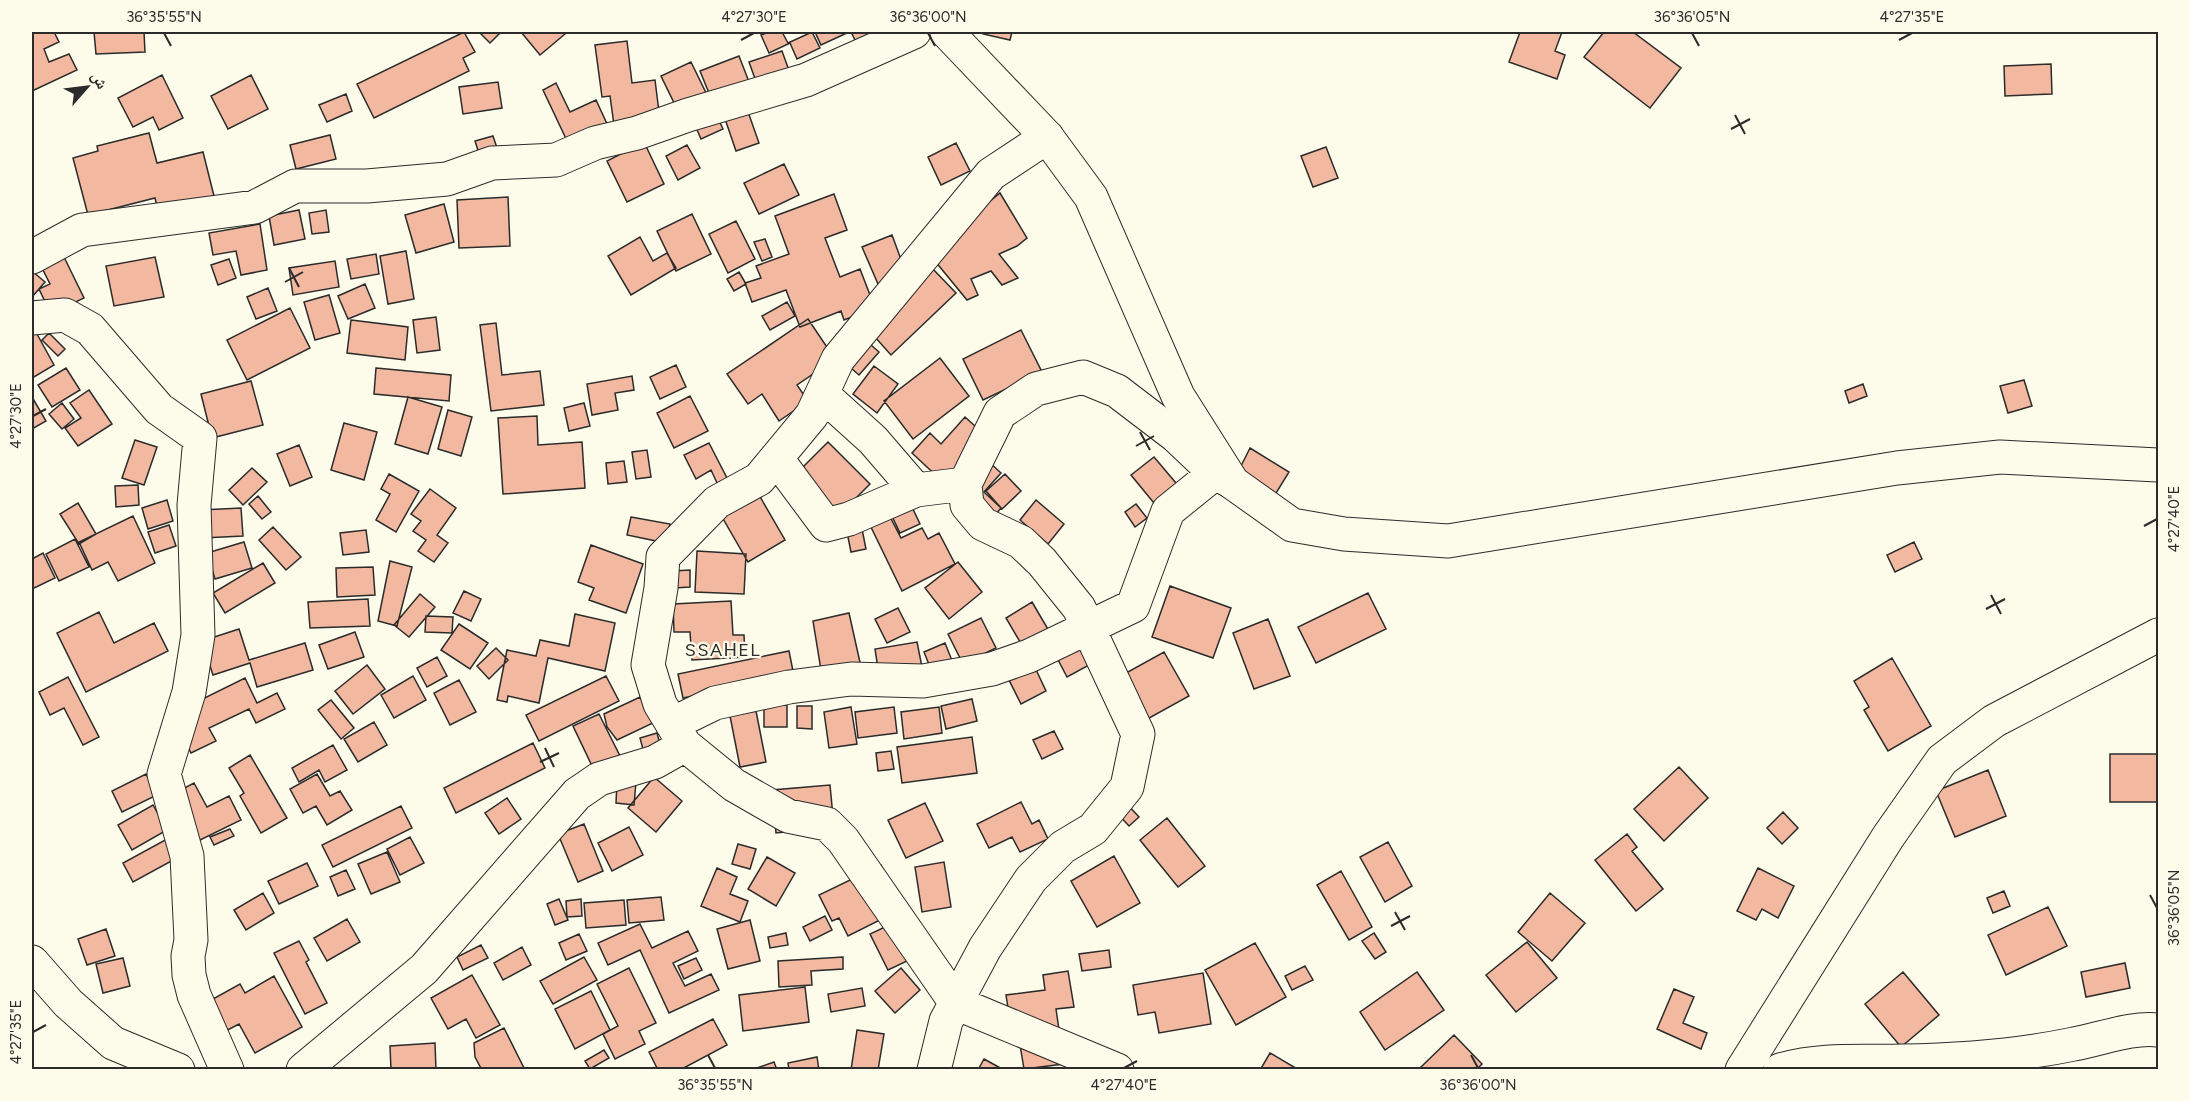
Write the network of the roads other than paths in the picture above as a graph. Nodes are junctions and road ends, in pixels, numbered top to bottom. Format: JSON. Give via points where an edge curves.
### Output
{"nodes":[{"id":1,"x":914,"y":32,"type":"edge"},
{"id":2,"x":947,"y":32,"type":"edge"},
{"id":3,"x":1047,"y":137,"type":"junction"},
{"id":4,"x":32,"y":257,"type":"edge"},
{"id":5,"x":32,"y":318,"type":"edge"},
{"id":6,"x":822,"y":394,"type":"junction"},
{"id":7,"x":777,"y":459,"type":"junction"},
{"id":8,"x":2158,"y":465,"type":"edge"},
{"id":9,"x":1224,"y":478,"type":"junction"},
{"id":10,"x":965,"y":484,"type":"junction"},
{"id":11,"x":916,"y":490,"type":"junction"},
{"id":12,"x":1089,"y":629,"type":"junction"},
{"id":13,"x":2158,"y":635,"type":"edge"},
{"id":14,"x":679,"y":734,"type":"junction"},
{"id":15,"x":32,"y":962,"type":"edge"},
{"id":16,"x":956,"y":1003,"type":"junction"},
{"id":17,"x":2158,"y":1030,"type":"edge"},
{"id":18,"x":178,"y":1070,"type":"edge"},
{"id":19,"x":227,"y":1070,"type":"edge"},
{"id":20,"x":303,"y":1070,"type":"edge"},
{"id":21,"x":933,"y":1070,"type":"edge"},
{"id":22,"x":1118,"y":1070,"type":"edge"},
{"id":23,"x":1742,"y":1070,"type":"edge"},
{"id":24,"x":1780,"y":1070,"type":"edge"}],
"edges":[{"from":1,"to":4,"type":"street","via":[[806,80],[637,134],[595,143],[556,160],[492,163],[447,178],[367,186],[295,186],[255,207],[82,230]]},
{"from":2,"to":3,"type":"street"},
{"from":3,"to":6,"type":"street","via":[[991,174],[838,359]]},
{"from":3,"to":9,"type":"street","via":[[1091,197],[1178,396]]},
{"from":5,"to":19,"type":"street","via":[[65,315],[90,329],[159,409],[200,438],[194,505],[198,635],[189,692],[164,774],[187,856],[192,940],[189,975]]},
{"from":6,"to":7,"type":"street","via":[[812,415]]},
{"from":6,"to":11,"type":"street","via":[[873,440]]},
{"from":7,"to":11,"type":"street","via":[[826,525]]},
{"from":7,"to":14,"type":"street","via":[[759,479],[717,502],[663,557],[648,665],[660,704]]},
{"from":8,"to":9,"type":"street","via":[[2000,457],[1898,468],[1448,541],[1344,534],[1292,525]]},
{"from":9,"to":10,"type":"street","via":[[1117,391],[1083,377],[1036,389],[1000,413]]},
{"from":9,"to":12,"type":"street","via":[[1168,511],[1133,606]]},
{"from":10,"to":11,"type":"street"},
{"from":10,"to":12,"type":"street","via":[[967,505],[983,524],[1021,542],[1042,562],[1079,608]]},
{"from":12,"to":14,"type":"street","via":[[992,669],[923,681],[851,679],[714,703]]},
{"from":12,"to":16,"type":"street","via":[[1138,734],[1127,787],[1093,829],[1063,847],[1030,879],[985,948]]},
{"from":13,"to":23,"type":"street","via":[[1994,721],[1942,760],[1888,837]]},
{"from":14,"to":16,"type":"street","via":[[735,785],[788,816],[827,824],[843,840]]},
{"from":14,"to":20,"type":"street","via":[[655,762],[599,779],[577,794],[424,969]]},
{"from":15,"to":18,"type":"street","via":[[68,1004],[113,1043]]},
{"from":16,"to":21,"type":"street","via":[[946,1021]]},
{"from":16,"to":22,"type":"street"},
{"from":17,"to":24,"type":"street","via":[[2140,1028],[2039,1052],[1965,1060],[1817,1061]]}]}
